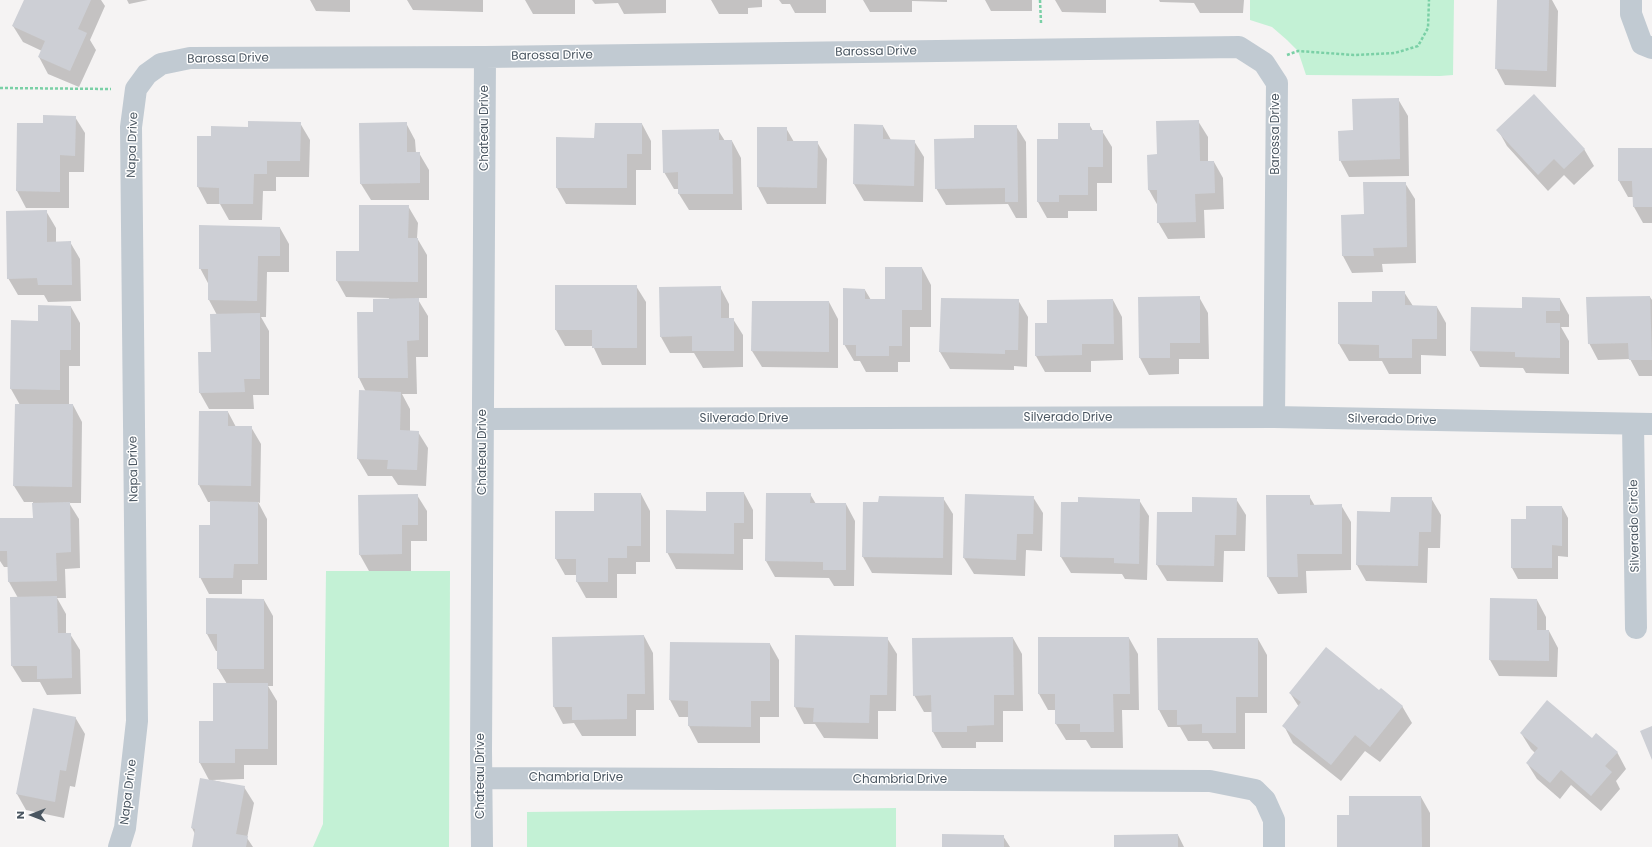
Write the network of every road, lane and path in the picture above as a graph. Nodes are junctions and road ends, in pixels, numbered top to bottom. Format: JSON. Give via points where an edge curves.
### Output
{"nodes":[{"id":1,"x":1040,"y":0,"type":"edge"},
{"id":2,"x":1429,"y":0,"type":"edge"},
{"id":3,"x":1631,"y":0,"type":"edge"},
{"id":4,"x":1041,"y":23,"type":"dead end"},
{"id":5,"x":1647,"y":46,"type":"edge"},
{"id":6,"x":485,"y":57,"type":"junction"},
{"id":7,"x":1264,"y":63,"type":"junction"},
{"id":8,"x":0,"y":88,"type":"edge"},
{"id":9,"x":136,"y":89,"type":"junction"},
{"id":10,"x":1274,"y":417,"type":"junction"},
{"id":11,"x":483,"y":419,"type":"junction"},
{"id":12,"x":1642,"y":424,"type":"edge"},
{"id":13,"x":1636,"y":628,"type":"dead end"},
{"id":14,"x":481,"y":778,"type":"junction"},
{"id":15,"x":118,"y":847,"type":"edge"},
{"id":16,"x":482,"y":847,"type":"edge"},
{"id":17,"x":1274,"y":847,"type":"edge"}],
"edges":[{"from":1,"to":4,"type":"path"},
{"from":2,"to":7,"type":"path","via":[[1428,28],[1418,46],[1395,53],[1354,55],[1298,51]]},
{"from":3,"to":5,"type":"street","via":[[1631,14]]},
{"from":6,"to":7,"type":"street","name":"Barossa Drive","via":[[1239,47]]},
{"from":6,"to":9,"type":"street","name":"Barossa Drive","via":[[190,58],[161,64],[147,74]]},
{"from":6,"to":11,"type":"street","name":"Chateau Drive"},
{"from":7,"to":10,"type":"street","name":"Barossa Drive","via":[[1277,83]]},
{"from":8,"to":9,"type":"path"},
{"from":9,"to":15,"type":"street","name":"Napa Drive","via":[[131,127],[137,722],[125,828]]},
{"from":10,"to":11,"type":"street","name":"Silverado Drive"},
{"from":10,"to":12,"type":"street","name":"Silverado Drive"},
{"from":11,"to":14,"type":"street","name":"Chateau Drive"},
{"from":12,"to":13,"type":"street","name":"Silverado Circle"},
{"from":14,"to":16,"type":"street","name":"Chateau Drive"},
{"from":14,"to":17,"type":"street","name":"Chambria Drive","via":[[1210,781],[1255,790],[1265,800],[1274,820]]}]}
